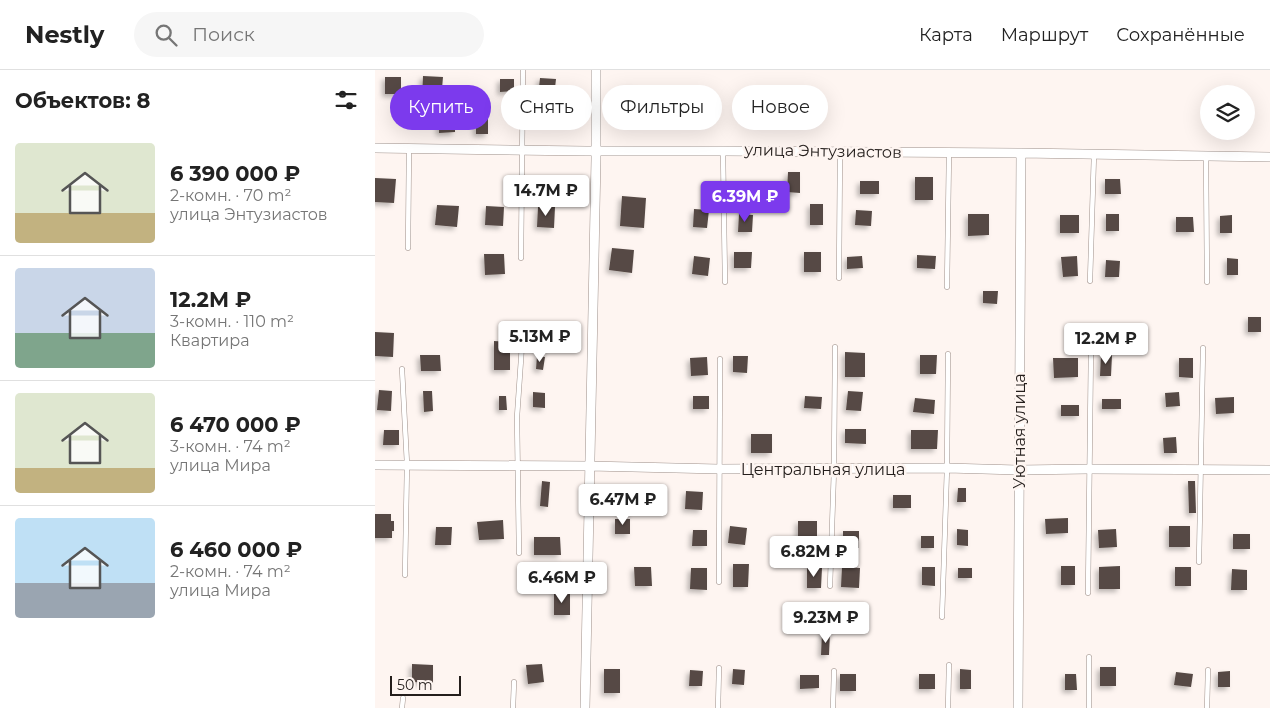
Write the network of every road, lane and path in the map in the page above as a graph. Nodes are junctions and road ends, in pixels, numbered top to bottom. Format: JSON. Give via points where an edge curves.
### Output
{"nodes":[{"id":1,"x":523,"y":70,"type":"edge"},
{"id":2,"x":596,"y":70,"type":"edge"},
{"id":3,"x":375,"y":148,"type":"edge"},
{"id":4,"x":409,"y":148,"type":"junction"},
{"id":5,"x":522,"y":150,"type":"junction"},
{"id":6,"x":723,"y":150,"type":"junction"},
{"id":7,"x":596,"y":151,"type":"junction"},
{"id":8,"x":840,"y":152,"type":"junction"},
{"id":9,"x":949,"y":152,"type":"junction"},
{"id":10,"x":1021,"y":153,"type":"junction"},
{"id":11,"x":1094,"y":154,"type":"junction"},
{"id":12,"x":1206,"y":157,"type":"junction"},
{"id":13,"x":1270,"y":157,"type":"edge"},
{"id":14,"x":407,"y":248,"type":"dead end"},
{"id":15,"x":521,"y":258,"type":"dead end"},
{"id":16,"x":839,"y":278,"type":"dead end"},
{"id":17,"x":1090,"y":281,"type":"dead end"},
{"id":18,"x":725,"y":282,"type":"dead end"},
{"id":19,"x":1207,"y":282,"type":"dead end"},
{"id":20,"x":947,"y":287,"type":"dead end"},
{"id":21,"x":522,"y":345,"type":"dead end"},
{"id":22,"x":835,"y":347,"type":"dead end"},
{"id":23,"x":1091,"y":348,"type":"dead end"},
{"id":24,"x":1203,"y":348,"type":"dead end"},
{"id":25,"x":948,"y":354,"type":"dead end"},
{"id":26,"x":720,"y":359,"type":"dead end"},
{"id":27,"x":402,"y":369,"type":"dead end"},
{"id":28,"x":407,"y":464,"type":"junction"},
{"id":29,"x":375,"y":465,"type":"edge"},
{"id":30,"x":519,"y":466,"type":"junction"},
{"id":31,"x":589,"y":466,"type":"junction"},
{"id":32,"x":719,"y":468,"type":"junction"},
{"id":33,"x":947,"y":468,"type":"junction"},
{"id":34,"x":834,"y":469,"type":"junction"},
{"id":35,"x":1089,"y":469,"type":"junction"},
{"id":36,"x":1201,"y":469,"type":"junction"},
{"id":37,"x":1019,"y":470,"type":"junction"},
{"id":38,"x":1270,"y":470,"type":"edge"},
{"id":39,"x":519,"y":554,"type":"dead end"},
{"id":40,"x":1199,"y":562,"type":"dead end"},
{"id":41,"x":405,"y":575,"type":"dead end"},
{"id":42,"x":719,"y":582,"type":"dead end"},
{"id":43,"x":831,"y":586,"type":"dead end"},
{"id":44,"x":1088,"y":593,"type":"dead end"},
{"id":45,"x":942,"y":616,"type":"dead end"},
{"id":46,"x":1089,"y":657,"type":"dead end"},
{"id":47,"x":949,"y":665,"type":"dead end"},
{"id":48,"x":719,"y":668,"type":"dead end"},
{"id":49,"x":834,"y":670,"type":"dead end"},
{"id":50,"x":1208,"y":670,"type":"dead end"},
{"id":51,"x":514,"y":682,"type":"dead end"},
{"id":52,"x":403,"y":698,"type":"dead end"},
{"id":53,"x":402,"y":708,"type":"edge"},
{"id":54,"x":513,"y":708,"type":"edge"},
{"id":55,"x":585,"y":708,"type":"edge"},
{"id":56,"x":718,"y":708,"type":"edge"},
{"id":57,"x":833,"y":708,"type":"edge"},
{"id":58,"x":948,"y":708,"type":"edge"},
{"id":59,"x":1018,"y":708,"type":"edge"},
{"id":60,"x":1089,"y":708,"type":"edge"},
{"id":61,"x":1207,"y":708,"type":"edge"}],
"edges":[{"from":1,"to":5,"type":"lane"},
{"from":2,"to":7,"type":"street"},
{"from":3,"to":4,"type":"street","name":"улица Энтузиастов"},
{"from":4,"to":5,"type":"street","name":"улица Энтузиастов"},
{"from":4,"to":14,"type":"lane"},
{"from":5,"to":7,"type":"street","name":"улица Энтузиастов"},
{"from":5,"to":15,"type":"lane"},
{"from":6,"to":7,"type":"street","name":"улица Энтузиастов"},
{"from":6,"to":8,"type":"street","name":"улица Энтузиастов"},
{"from":6,"to":18,"type":"lane"},
{"from":7,"to":31,"type":"street"},
{"from":8,"to":9,"type":"street","name":"улица Энтузиастов"},
{"from":8,"to":16,"type":"lane"},
{"from":9,"to":10,"type":"street","name":"улица Энтузиастов"},
{"from":9,"to":20,"type":"lane"},
{"from":10,"to":11,"type":"street","name":"улица Энтузиастов"},
{"from":10,"to":37,"type":"street","name":"Уютная улица"},
{"from":11,"to":12,"type":"street","name":"улица Энтузиастов"},
{"from":11,"to":17,"type":"lane"},
{"from":12,"to":13,"type":"street","name":"улица Энтузиастов"},
{"from":12,"to":19,"type":"lane"},
{"from":21,"to":30,"type":"lane","via":[[517,417]]},
{"from":22,"to":34,"type":"lane"},
{"from":23,"to":35,"type":"lane"},
{"from":24,"to":36,"type":"lane"},
{"from":25,"to":33,"type":"lane"},
{"from":26,"to":32,"type":"lane"},
{"from":27,"to":28,"type":"lane"},
{"from":28,"to":29,"type":"street","name":"Центральная улица"},
{"from":28,"to":30,"type":"street","name":"Центральная улица"},
{"from":28,"to":41,"type":"lane"},
{"from":30,"to":31,"type":"street","name":"Центральная улица"},
{"from":30,"to":39,"type":"lane"},
{"from":31,"to":32,"type":"street","name":"Центральная улица"},
{"from":31,"to":55,"type":"street"},
{"from":32,"to":34,"type":"street","name":"Центральная улица"},
{"from":32,"to":42,"type":"lane"},
{"from":33,"to":34,"type":"street","name":"Центральная улица"},
{"from":33,"to":37,"type":"street","name":"Центральная улица"},
{"from":33,"to":45,"type":"lane"},
{"from":34,"to":43,"type":"lane"},
{"from":35,"to":36,"type":"street","name":"Центральная улица"},
{"from":35,"to":37,"type":"street","name":"Центральная улица"},
{"from":35,"to":44,"type":"lane"},
{"from":36,"to":38,"type":"street","name":"Центральная улица"},
{"from":36,"to":40,"type":"lane"},
{"from":37,"to":59,"type":"street","name":"Уютная улица"},
{"from":46,"to":60,"type":"lane"},
{"from":47,"to":58,"type":"lane"},
{"from":48,"to":56,"type":"lane"},
{"from":49,"to":57,"type":"lane"},
{"from":50,"to":61,"type":"lane"},
{"from":51,"to":54,"type":"lane"},
{"from":52,"to":53,"type":"lane"}]}
